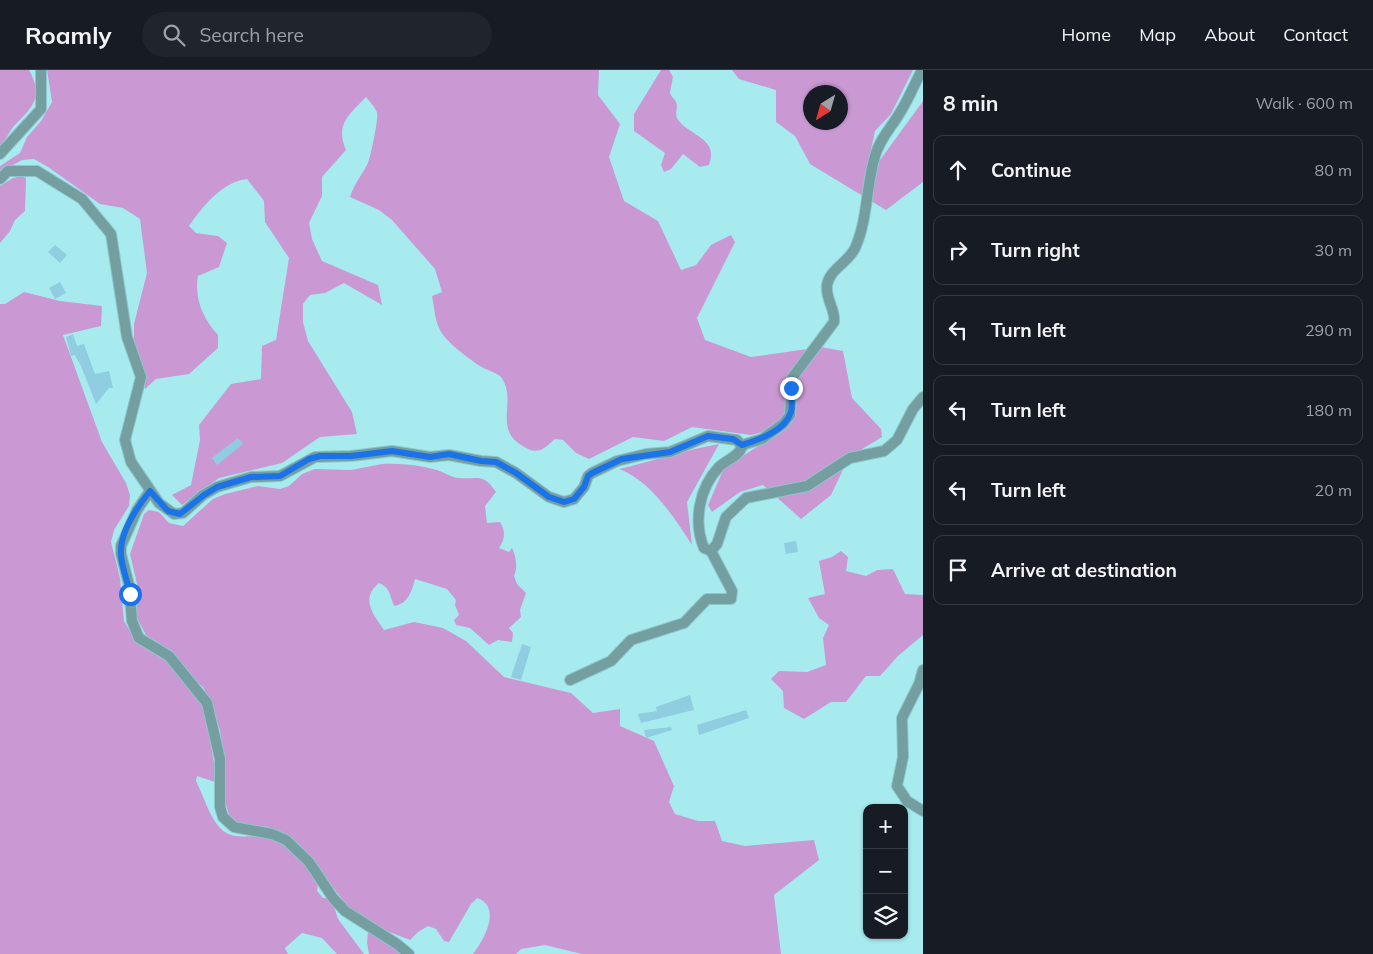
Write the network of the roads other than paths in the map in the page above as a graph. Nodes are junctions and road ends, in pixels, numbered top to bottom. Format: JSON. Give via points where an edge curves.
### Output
{"nodes":[{"id":1,"x":41,"y":70,"type":"edge"},
{"id":2,"x":922,"y":70,"type":"edge"},
{"id":3,"x":0,"y":154,"type":"edge"},
{"id":4,"x":0,"y":179,"type":"edge"},
{"id":5,"x":923,"y":397,"type":"edge"},
{"id":6,"x":742,"y":445,"type":"junction"},
{"id":7,"x":150,"y":491,"type":"junction"},
{"id":8,"x":711,"y":551,"type":"junction"},
{"id":9,"x":923,"y":670,"type":"edge"},
{"id":10,"x":570,"y":680,"type":"dead end"},
{"id":11,"x":923,"y":811,"type":"edge"},
{"id":12,"x":408,"y":954,"type":"edge"}],
"edges":[{"from":1,"to":3,"type":"street","via":[[41,110]]},
{"from":2,"to":6,"type":"street","via":[[902,110],[879,142],[856,247],[827,284],[827,298],[834,322],[792,378],[790,415],[762,439]]},
{"from":4,"to":7,"type":"street","via":[[8,171],[37,171],[82,199],[111,234],[127,338],[140,377],[125,440],[130,462]]},
{"from":5,"to":8,"type":"street","via":[[913,408],[897,440],[884,452],[850,458],[807,486],[746,498],[726,517],[717,544]]},
{"from":6,"to":7,"type":"street","via":[[733,439],[708,436],[670,452],[622,459],[592,473],[574,499],[564,502],[549,497],[496,462],[449,454],[430,457],[392,451],[315,457],[280,476],[251,477],[217,487],[180,514],[168,511]]},
{"from":6,"to":8,"type":"street","via":[[740,452],[716,472],[701,499],[701,536],[704,548]]},
{"from":7,"to":12,"type":"street","via":[[137,510],[121,546],[132,621],[139,638],[169,656],[207,703],[220,759],[223,817],[234,827],[286,840],[309,862],[345,911]]},
{"from":8,"to":10,"type":"street","via":[[732,591],[731,600],[707,599],[684,623],[631,640],[611,661]]},
{"from":9,"to":11,"type":"street","via":[[902,718],[903,757],[897,786],[907,801]]}]}
